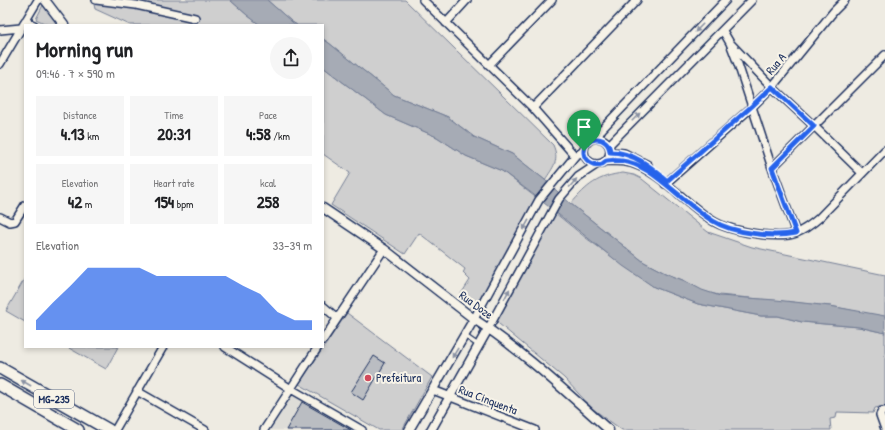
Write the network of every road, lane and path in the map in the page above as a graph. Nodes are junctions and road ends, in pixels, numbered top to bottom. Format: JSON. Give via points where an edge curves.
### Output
{"nodes":[{"id":1,"x":38,"y":0,"type":"edge"},
{"id":2,"x":45,"y":0,"type":"edge"},
{"id":3,"x":96,"y":0,"type":"edge"},
{"id":4,"x":423,"y":0,"type":"edge"},
{"id":5,"x":467,"y":0,"type":"edge"},
{"id":6,"x":552,"y":0,"type":"edge"},
{"id":7,"x":637,"y":0,"type":"edge"},
{"id":8,"x":752,"y":0,"type":"edge"},
{"id":9,"x":845,"y":0,"type":"edge"},
{"id":10,"x":724,"y":1,"type":"edge"},
{"id":11,"x":195,"y":18,"type":"dead end"},
{"id":12,"x":25,"y":21,"type":"junction"},
{"id":13,"x":446,"y":22,"type":"junction"},
{"id":14,"x":32,"y":24,"type":"edge"},
{"id":15,"x":63,"y":24,"type":"edge"},
{"id":16,"x":21,"y":28,"type":"junction"},
{"id":17,"x":0,"y":30,"type":"edge"},
{"id":18,"x":723,"y":31,"type":"junction"},
{"id":19,"x":730,"y":43,"type":"junction"},
{"id":20,"x":885,"y":55,"type":"edge"},
{"id":21,"x":0,"y":64,"type":"edge"},
{"id":22,"x":489,"y":65,"type":"junction"},
{"id":23,"x":772,"y":87,"type":"junction"},
{"id":24,"x":752,"y":106,"type":"junction"},
{"id":25,"x":533,"y":108,"type":"junction"},
{"id":26,"x":814,"y":126,"type":"junction"},
{"id":27,"x":597,"y":138,"type":"junction"},
{"id":28,"x":609,"y":148,"type":"junction"},
{"id":29,"x":885,"y":150,"type":"edge"},
{"id":30,"x":584,"y":151,"type":"junction"},
{"id":31,"x":575,"y":156,"type":"junction"},
{"id":32,"x":606,"y":161,"type":"junction"},
{"id":33,"x":596,"y":164,"type":"junction"},
{"id":34,"x":772,"y":168,"type":"junction"},
{"id":35,"x":862,"y":173,"type":"junction"},
{"id":36,"x":666,"y":183,"type":"junction"},
{"id":37,"x":24,"y":207,"type":"edge"},
{"id":38,"x":324,"y":209,"type":"edge"},
{"id":39,"x":0,"y":217,"type":"edge"},
{"id":40,"x":796,"y":233,"type":"junction"},
{"id":41,"x":384,"y":249,"type":"junction"},
{"id":42,"x":324,"y":307,"type":"edge"},
{"id":43,"x":337,"y":318,"type":"junction"},
{"id":44,"x":474,"y":319,"type":"junction"},
{"id":45,"x":488,"y":329,"type":"junction"},
{"id":46,"x":465,"y":336,"type":"junction"},
{"id":47,"x":324,"y":338,"type":"edge"},
{"id":48,"x":479,"y":346,"type":"junction"},
{"id":49,"x":162,"y":348,"type":"edge"},
{"id":50,"x":227,"y":348,"type":"edge"},
{"id":51,"x":317,"y":348,"type":"edge"},
{"id":52,"x":0,"y":368,"type":"edge"},
{"id":53,"x":0,"y":385,"type":"edge"},
{"id":54,"x":291,"y":389,"type":"junction"},
{"id":55,"x":433,"y":390,"type":"junction"},
{"id":56,"x":137,"y":391,"type":"junction"},
{"id":57,"x":450,"y":397,"type":"junction"},
{"id":58,"x":884,"y":411,"type":"edge"},
{"id":59,"x":885,"y":429,"type":"edge"},
{"id":60,"x":78,"y":430,"type":"edge"},
{"id":61,"x":109,"y":430,"type":"edge"},
{"id":62,"x":114,"y":430,"type":"edge"},
{"id":63,"x":204,"y":430,"type":"edge"},
{"id":64,"x":264,"y":430,"type":"edge"},
{"id":65,"x":362,"y":430,"type":"edge"},
{"id":66,"x":409,"y":430,"type":"edge"},
{"id":67,"x":431,"y":430,"type":"edge"},
{"id":68,"x":535,"y":430,"type":"edge"},
{"id":69,"x":609,"y":430,"type":"edge"}],
"edges":[{"from":1,"to":12,"type":"street"},
{"from":2,"to":15,"type":"street"},
{"from":3,"to":11,"type":"street","via":[[136,5]]},
{"from":4,"to":13,"type":"street"},
{"from":5,"to":13,"type":"street"},
{"from":6,"to":22,"type":"street"},
{"from":7,"to":25,"type":"street"},
{"from":8,"to":18,"type":"street"},
{"from":9,"to":23,"type":"street","name":"Rua A"},
{"from":10,"to":27,"type":"street","one_way":true,"via":[[602,129]]},
{"from":12,"to":14,"type":"street"},
{"from":12,"to":16,"type":"street"},
{"from":13,"to":22,"type":"street"},
{"from":16,"to":17,"type":"street"},
{"from":16,"to":21,"type":"street"},
{"from":18,"to":19,"type":"street"},
{"from":28,"to":18,"type":"street","one_way":true},
{"from":19,"to":23,"type":"street"},
{"from":19,"to":24,"type":"street"},
{"from":20,"to":26,"type":"street"},
{"from":22,"to":25,"type":"street"},
{"from":23,"to":24,"type":"street","name":"Rua A"},
{"from":23,"to":26,"type":"street"},
{"from":24,"to":34,"type":"street"},
{"from":24,"to":36,"type":"street","name":"Rua A"},
{"from":25,"to":31,"type":"street"},
{"from":26,"to":34,"type":"street"},
{"from":26,"to":35,"type":"street"},
{"from":27,"to":28,"type":"street","via":[[604,140]]},
{"from":27,"to":30,"type":"street","via":[[590,140]]},
{"from":28,"to":32,"type":"street"},
{"from":28,"to":36,"type":"street","via":[[637,159],[650,167]]},
{"from":29,"to":35,"type":"street"},
{"from":30,"to":31,"type":"street"},
{"from":30,"to":33,"type":"street","via":[[586,158],[592,164]]},
{"from":31,"to":44,"type":"street","one_way":true,"via":[[539,200]]},
{"from":32,"to":33,"type":"street"},
{"from":32,"to":36,"type":"street","via":[[623,161],[639,166]]},
{"from":45,"to":33,"type":"street","one_way":true,"via":[[559,199],[578,178]]},
{"from":34,"to":40,"type":"street"},
{"from":35,"to":40,"type":"street","via":[[819,218]]},
{"from":36,"to":40,"type":"street","via":[[714,222],[762,235],[786,236]]},
{"from":37,"to":39,"type":"street","via":[[17,219],[10,222]]},
{"from":38,"to":41,"type":"street","name":"Rua Doze"},
{"from":41,"to":43,"type":"street"},
{"from":41,"to":44,"type":"street","name":"Rua Doze"},
{"from":42,"to":43,"type":"street"},
{"from":43,"to":47,"type":"street"},
{"from":44,"to":45,"type":"street","name":"Rua Doze"},
{"from":44,"to":46,"type":"street"},
{"from":45,"to":48,"type":"street"},
{"from":45,"to":69,"type":"street","name":"Rua Doze","via":[[536,366]]},
{"from":46,"to":48,"type":"lane"},
{"from":46,"to":55,"type":"street","one_way":true},
{"from":48,"to":57,"type":"street"},
{"from":49,"to":56,"type":"street"},
{"from":50,"to":54,"type":"street"},
{"from":51,"to":54,"type":"street"},
{"from":61,"to":52,"type":"main road","number":"MG-235","one_way":true},
{"from":53,"to":60,"type":"main road","number":"MG-235"},
{"from":54,"to":64,"type":"street"},
{"from":54,"to":65,"type":"street"},
{"from":55,"to":57,"type":"street","name":"Rua Cinquenta"},
{"from":55,"to":66,"type":"street"},
{"from":56,"to":62,"type":"street"},
{"from":56,"to":63,"type":"street"},
{"from":57,"to":67,"type":"street"},
{"from":57,"to":68,"type":"street","name":"Rua Cinquenta"},
{"from":58,"to":59,"type":"street","via":[[880,415]]}]}
